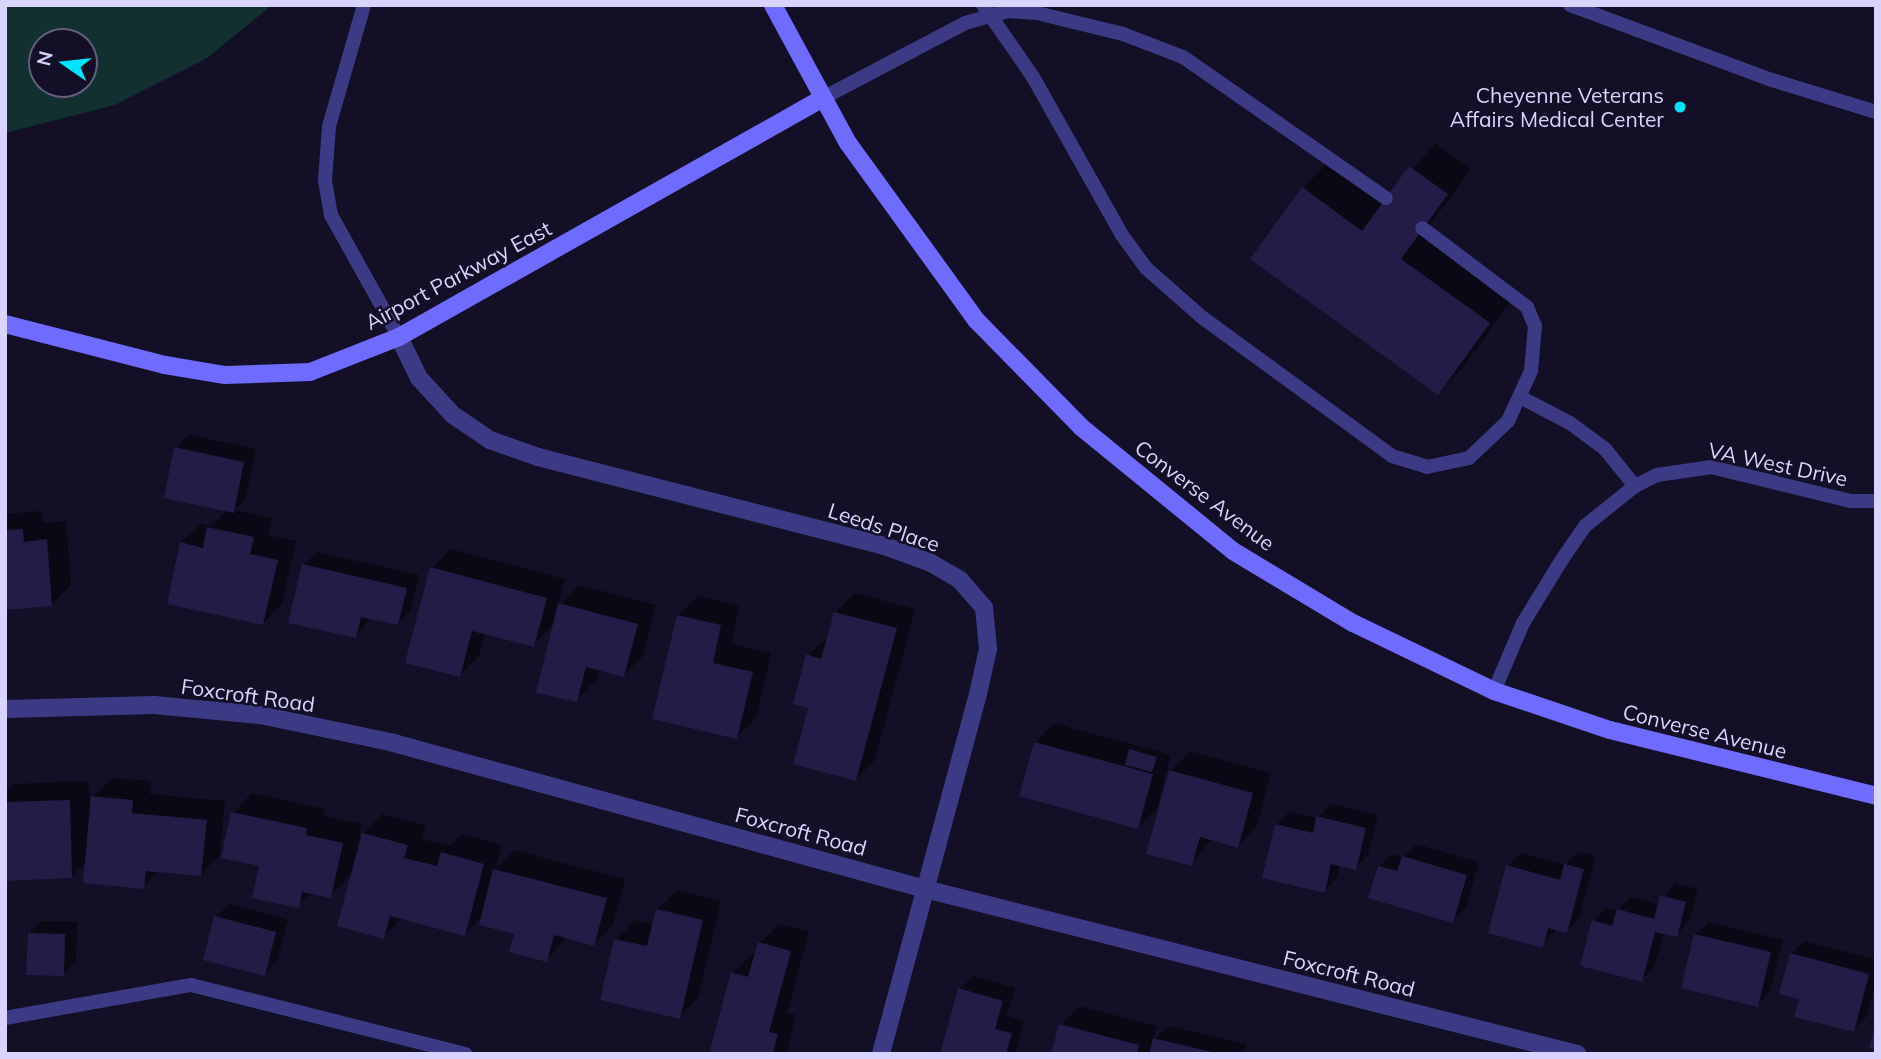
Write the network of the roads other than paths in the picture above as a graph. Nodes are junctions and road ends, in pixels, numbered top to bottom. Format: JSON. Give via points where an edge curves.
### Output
{"nodes":[{"id":1,"x":364,"y":5,"type":"edge"},
{"id":2,"x":773,"y":5,"type":"edge"},
{"id":3,"x":1570,"y":5,"type":"edge"},
{"id":4,"x":985,"y":10,"type":"edge"},
{"id":5,"x":821,"y":99,"type":"junction"},
{"id":6,"x":1876,"y":112,"type":"edge"},
{"id":7,"x":1386,"y":198,"type":"dead end"},
{"id":8,"x":1422,"y":229,"type":"dead end"},
{"id":9,"x":5,"y":324,"type":"edge"},
{"id":10,"x":399,"y":337,"type":"junction"},
{"id":11,"x":1522,"y":398,"type":"junction"},
{"id":12,"x":1635,"y":486,"type":"junction"},
{"id":13,"x":1876,"y":501,"type":"edge"},
{"id":14,"x":1494,"y":691,"type":"junction"},
{"id":15,"x":5,"y":709,"type":"edge"},
{"id":16,"x":1876,"y":796,"type":"edge"},
{"id":17,"x":925,"y":889,"type":"junction"},
{"id":18,"x":5,"y":1018,"type":"edge"},
{"id":19,"x":465,"y":1054,"type":"edge"},
{"id":20,"x":881,"y":1054,"type":"edge"},
{"id":21,"x":1577,"y":1054,"type":"edge"}],
"edges":[{"from":1,"to":10,"type":"lane","via":[[329,126],[325,181],[331,215]]},
{"from":2,"to":5,"type":"main road","name":"Converse Avenue"},
{"from":3,"to":6,"type":"lane","via":[[1772,80]]},
{"from":4,"to":5,"type":"lane"},
{"from":4,"to":7,"type":"lane","via":[[1037,13],[1123,34],[1183,57]]},
{"from":4,"to":11,"type":"lane","via":[[1033,77],[1122,235],[1146,268],[1203,318],[1392,456],[1427,467],[1469,458],[1488,444]]},
{"from":5,"to":10,"type":"main road","name":"Airport Parkway East"},
{"from":5,"to":14,"type":"main road","name":"Converse Avenue","via":[[910,234],[977,321],[1081,427],[1233,551],[1353,623]]},
{"from":8,"to":11,"type":"lane","via":[[1527,307],[1534,337]]},
{"from":9,"to":10,"type":"main road","name":"Airport Parkway East","via":[[165,365],[225,375],[310,372]]},
{"from":10,"to":17,"type":"street","name":"Leeds Place","via":[[419,379],[453,415],[490,440],[538,457],[885,546],[931,563],[960,580],[984,608],[988,649]]},
{"from":11,"to":12,"type":"lane","via":[[1570,423],[1605,449]]},
{"from":12,"to":13,"type":"lane","name":"VA West Drive","via":[[1657,475],[1711,467],[1850,501]]},
{"from":12,"to":14,"type":"lane","name":"VA West Drive","via":[[1585,526],[1523,622]]},
{"from":14,"to":16,"type":"main road","name":"Converse Avenue","via":[[1622,734]]},
{"from":15,"to":17,"type":"street","name":"Foxcroft Road","via":[[154,705],[260,715],[390,742]]},
{"from":17,"to":20,"type":"street","name":"Leeds Place"},
{"from":17,"to":21,"type":"street","name":"Foxcroft Road"},
{"from":18,"to":19,"type":"lane","via":[[191,985]]}]}
